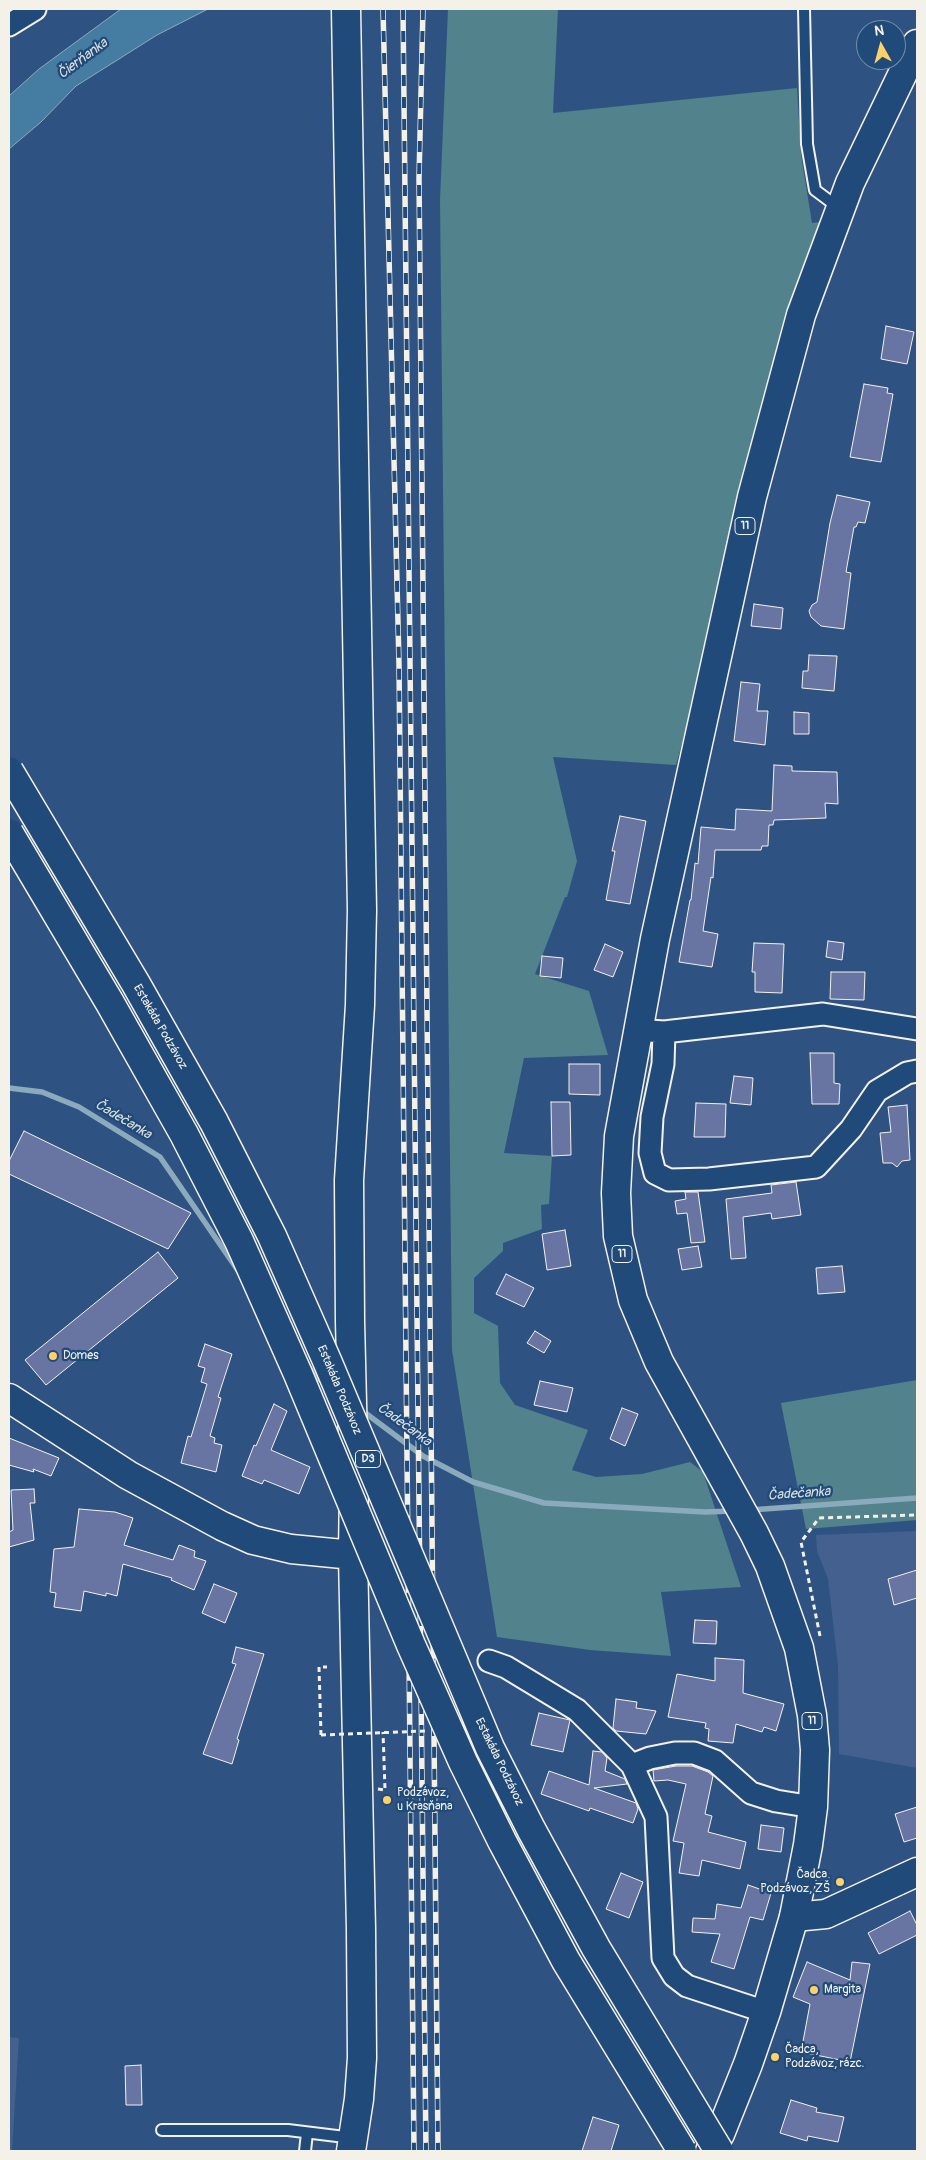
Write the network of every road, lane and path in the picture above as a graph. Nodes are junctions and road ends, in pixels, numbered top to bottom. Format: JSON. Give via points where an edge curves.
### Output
{"nodes":[{"id":1,"x":35,"y":9,"type":"edge"},
{"id":2,"x":346,"y":9,"type":"edge"},
{"id":3,"x":797,"y":9,"type":"edge"},
{"id":4,"x":804,"y":9,"type":"edge"},
{"id":5,"x":9,"y":25,"type":"edge"},
{"id":6,"x":804,"y":28,"type":"junction"},
{"id":7,"x":917,"y":44,"type":"edge"},
{"id":8,"x":840,"y":209,"type":"junction"},
{"id":9,"x":9,"y":771,"type":"edge"},
{"id":10,"x":9,"y":833,"type":"edge"},
{"id":11,"x":637,"y":1029,"type":"junction"},
{"id":12,"x":917,"y":1029,"type":"edge"},
{"id":13,"x":664,"y":1032,"type":"junction"},
{"id":14,"x":917,"y":1070,"type":"edge"},
{"id":15,"x":9,"y":1398,"type":"edge"},
{"id":16,"x":917,"y":1515,"type":"edge"},
{"id":17,"x":353,"y":1555,"type":"junction"},
{"id":18,"x":821,"y":1638,"type":"dead end"},
{"id":19,"x":489,"y":1661,"type":"dead end"},
{"id":20,"x":326,"y":1667,"type":"dead end"},
{"id":21,"x":429,"y":1730,"type":"dead end"},
{"id":22,"x":383,"y":1732,"type":"junction"},
{"id":23,"x":632,"y":1765,"type":"junction"},
{"id":24,"x":385,"y":1790,"type":"dead end"},
{"id":25,"x":813,"y":1807,"type":"junction"},
{"id":26,"x":917,"y":1872,"type":"edge"},
{"id":27,"x":794,"y":1917,"type":"junction"},
{"id":28,"x":766,"y":2012,"type":"junction"},
{"id":29,"x":162,"y":2130,"type":"dead end"},
{"id":30,"x":307,"y":2133,"type":"junction"},
{"id":31,"x":353,"y":2145,"type":"edge"},
{"id":32,"x":306,"y":2151,"type":"edge"},
{"id":33,"x":682,"y":2151,"type":"edge"},
{"id":34,"x":710,"y":2151,"type":"edge"},
{"id":35,"x":719,"y":2151,"type":"edge"}],
"edges":[{"from":1,"to":5,"type":"street"},
{"from":2,"to":17,"type":"main road","bridge":true,"via":[[362,910],[350,1180]]},
{"from":3,"to":6,"type":"lane"},
{"from":4,"to":6,"type":"lane"},
{"from":6,"to":8,"type":"lane","via":[[807,144],[815,190]]},
{"from":7,"to":8,"type":"main road","number":"11","via":[[868,143]]},
{"from":8,"to":11,"type":"main road","number":"11","via":[[801,315],[752,497]]},
{"from":9,"to":35,"type":"main road","name":"Estakáda Podzávoz","number":"D3","bridge":true,"via":[[214,1122],[272,1236],[490,1748],[596,1948]]},
{"from":10,"to":33,"type":"main road","number":"D3","bridge":true,"via":[[110,1003],[192,1150],[247,1259],[411,1644],[497,1832],[566,1961]]},
{"from":11,"to":13,"type":"street"},
{"from":11,"to":25,"type":"main road","number":"11","via":[[619,1136],[616,1193],[618,1236],[626,1275],[643,1327],[676,1394],[754,1533],[782,1598],[805,1673],[812,1715]]},
{"from":12,"to":13,"type":"street","via":[[823,1014]]},
{"from":13,"to":14,"type":"street","via":[[663,1064],[652,1117],[650,1153],[655,1173],[669,1180],[709,1179],[816,1167],[851,1129],[877,1091]]},
{"from":15,"to":17,"type":"main road","via":[[128,1475],[222,1526],[253,1540],[291,1549]]},
{"from":16,"to":18,"type":"path","via":[[819,1518],[801,1542]]},
{"from":17,"to":31,"type":"main road","via":[[362,2048]]},
{"from":19,"to":23,"type":"street","via":[[506,1667],[577,1710]]},
{"from":20,"to":22,"type":"path","bridge":true,"via":[[319,1667],[321,1735]]},
{"from":21,"to":22,"type":"path","bridge":true},
{"from":22,"to":24,"type":"path"},
{"from":23,"to":25,"type":"street","via":[[675,1753],[694,1753],[715,1761],[751,1793],[776,1802]]},
{"from":23,"to":28,"type":"street","via":[[656,1817],[663,1958],[674,1976],[687,1986]]},
{"from":25,"to":27,"type":"main road","number":"11"},
{"from":26,"to":27,"type":"main road","via":[[826,1914]]},
{"from":27,"to":28,"type":"main road","number":"11"},
{"from":28,"to":34,"type":"main road","number":"11","via":[[736,2097]]},
{"from":29,"to":30,"type":"lane","via":[[288,2130]]},
{"from":30,"to":31,"type":"lane"},
{"from":30,"to":32,"type":"lane"}]}
